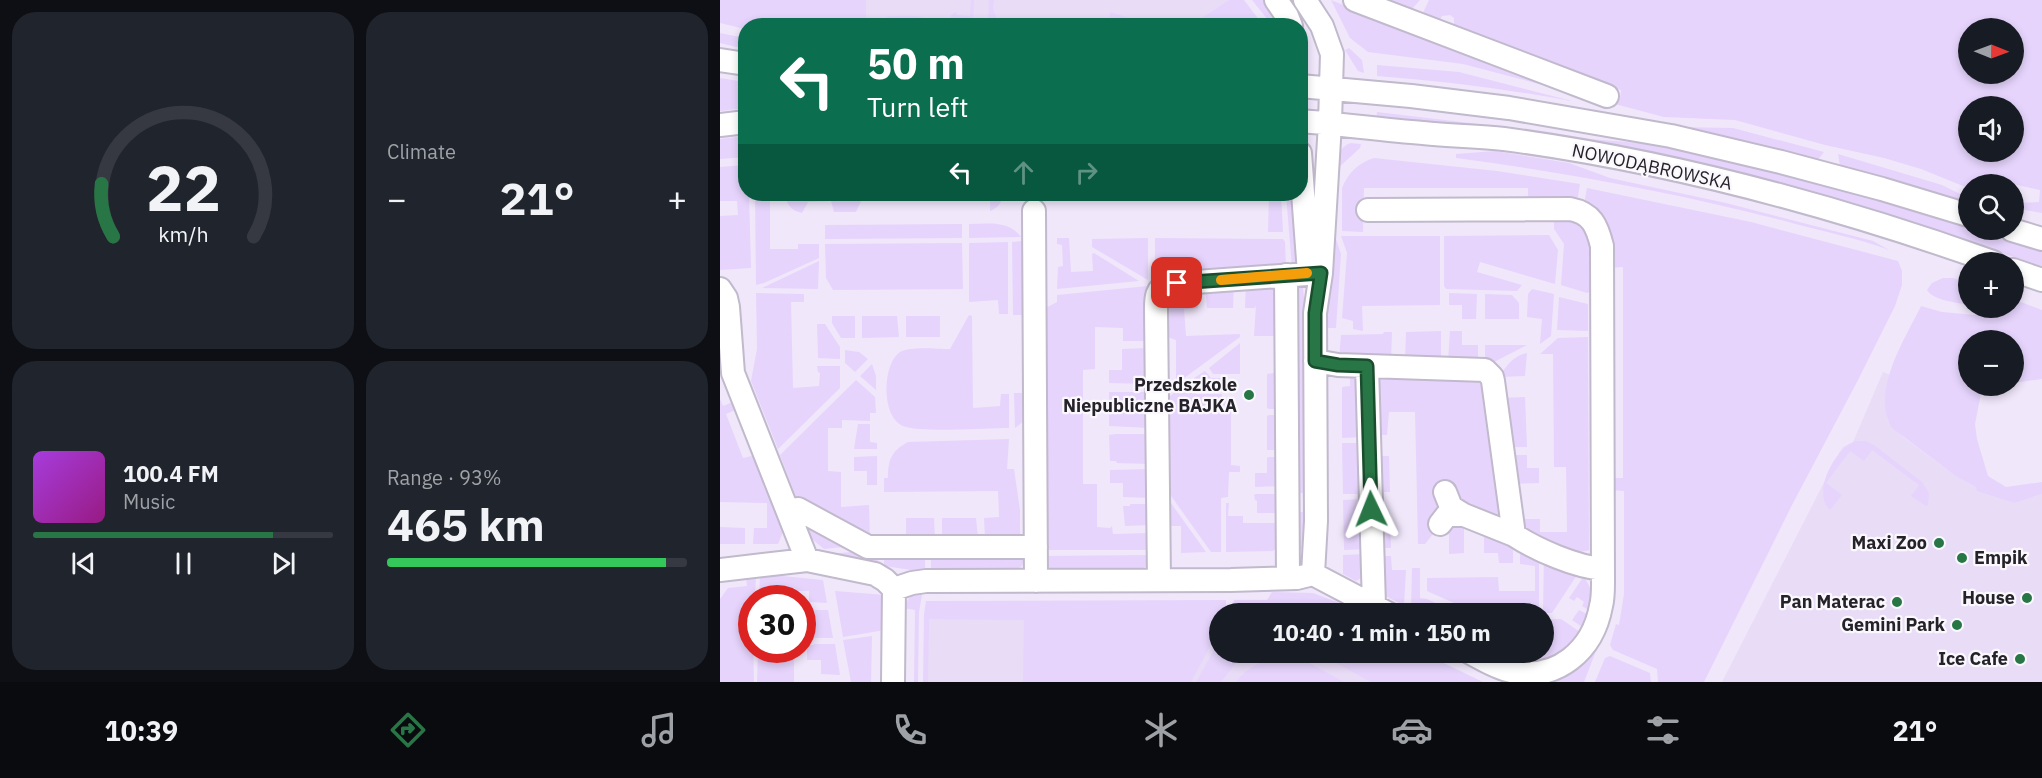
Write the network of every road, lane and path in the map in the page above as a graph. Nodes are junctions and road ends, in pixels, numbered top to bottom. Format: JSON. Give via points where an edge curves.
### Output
{"nodes":[{"id":1,"x":1276,"y":0,"type":"edge"},
{"id":2,"x":1305,"y":0,"type":"edge"},
{"id":3,"x":1355,"y":0,"type":"edge"},
{"id":4,"x":1288,"y":18,"type":"edge"},
{"id":5,"x":720,"y":60,"type":"edge"},
{"id":6,"x":738,"y":63,"type":"edge"},
{"id":7,"x":1308,"y":87,"type":"edge"},
{"id":8,"x":1332,"y":89,"type":"junction"},
{"id":9,"x":1607,"y":96,"type":"dead end"},
{"id":10,"x":1308,"y":122,"type":"edge"},
{"id":11,"x":738,"y":123,"type":"edge"},
{"id":12,"x":1330,"y":123,"type":"junction"},
{"id":13,"x":720,"y":125,"type":"edge"},
{"id":14,"x":1306,"y":201,"type":"edge"},
{"id":15,"x":1368,"y":210,"type":"dead end"},
{"id":16,"x":1034,"y":211,"type":"dead end"},
{"id":17,"x":1958,"y":212,"type":"edge"},
{"id":18,"x":2024,"y":234,"type":"edge"},
{"id":19,"x":2042,"y":239,"type":"edge"},
{"id":20,"x":1962,"y":252,"type":"edge"},
{"id":21,"x":1315,"y":273,"type":"junction"},
{"id":22,"x":1286,"y":274,"type":"junction"},
{"id":23,"x":2024,"y":274,"type":"edge"},
{"id":24,"x":2042,"y":280,"type":"edge"},
{"id":25,"x":724,"y":298,"type":"edge"},
{"id":26,"x":1315,"y":361,"type":"junction"},
{"id":27,"x":1367,"y":366,"type":"junction"},
{"id":28,"x":1445,"y":492,"type":"dead end"},
{"id":29,"x":788,"y":512,"type":"junction"},
{"id":30,"x":1464,"y":515,"type":"junction"},
{"id":31,"x":1440,"y":524,"type":"dead end"},
{"id":32,"x":1514,"y":535,"type":"junction"},
{"id":33,"x":1036,"y":547,"type":"junction"},
{"id":34,"x":807,"y":560,"type":"junction"},
{"id":35,"x":1603,"y":569,"type":"junction"},
{"id":36,"x":720,"y":570,"type":"edge"},
{"id":37,"x":1313,"y":574,"type":"junction"},
{"id":38,"x":1288,"y":578,"type":"junction"},
{"id":39,"x":1160,"y":580,"type":"junction"},
{"id":40,"x":1036,"y":581,"type":"junction"},
{"id":41,"x":894,"y":589,"type":"junction"},
{"id":42,"x":1368,"y":603,"type":"edge"},
{"id":43,"x":1381,"y":603,"type":"edge"},
{"id":44,"x":1492,"y":663,"type":"edge"},
{"id":45,"x":893,"y":682,"type":"edge"}],
"edges":[{"from":1,"to":4,"type":"street"},
{"from":2,"to":8,"type":"street","via":[[1322,26],[1332,54]]},
{"from":3,"to":9,"type":"street"},
{"from":5,"to":6,"type":"street"},
{"from":7,"to":8,"type":"street","name":"NOWODĄBROWSKA"},
{"from":8,"to":12,"type":"street"},
{"from":8,"to":17,"type":"street","name":"NOWODĄBROWSKA","via":[[1509,108],[1671,136],[1781,162]]},
{"from":10,"to":12,"type":"street","name":"NOWODĄBROWSKA"},
{"from":11,"to":13,"type":"street"},
{"from":12,"to":20,"type":"street","name":"NOWODĄBROWSKA","via":[[1503,139],[1691,173],[1772,193]]},
{"from":12,"to":21,"type":"street"},
{"from":14,"to":21,"type":"street"},
{"from":15,"to":35,"type":"street","via":[[1570,209],[1589,216],[1595,224],[1602,246]]},
{"from":16,"to":33,"type":"street"},
{"from":18,"to":19,"type":"street"},
{"from":21,"to":22,"type":"street"},
{"from":21,"to":26,"type":"street"},
{"from":22,"to":38,"type":"street"},
{"from":22,"to":39,"type":"street","via":[[1168,284],[1157,291]]},
{"from":23,"to":24,"type":"street"},
{"from":25,"to":29,"type":"street","via":[[733,374]]},
{"from":26,"to":27,"type":"street"},
{"from":26,"to":37,"type":"street"},
{"from":27,"to":32,"type":"street","via":[[1489,372]]},
{"from":27,"to":43,"type":"street"},
{"from":28,"to":30,"type":"street","via":[[1451,507]]},
{"from":29,"to":33,"type":"street","via":[[798,509],[868,547]]},
{"from":29,"to":34,"type":"street"},
{"from":30,"to":31,"type":"street","via":[[1447,515]]},
{"from":30,"to":32,"type":"street"},
{"from":32,"to":35,"type":"street","via":[[1579,565]]},
{"from":33,"to":40,"type":"street"},
{"from":34,"to":36,"type":"street"},
{"from":34,"to":41,"type":"street","via":[[875,574]]},
{"from":35,"to":44,"type":"street","via":[[1602,606],[1584,646],[1573,659],[1551,669],[1526,673]]},
{"from":37,"to":38,"type":"street"},
{"from":37,"to":42,"type":"street"},
{"from":38,"to":39,"type":"street"},
{"from":39,"to":40,"type":"street"},
{"from":40,"to":41,"type":"street","via":[[926,581]]},
{"from":41,"to":45,"type":"street"}]}
